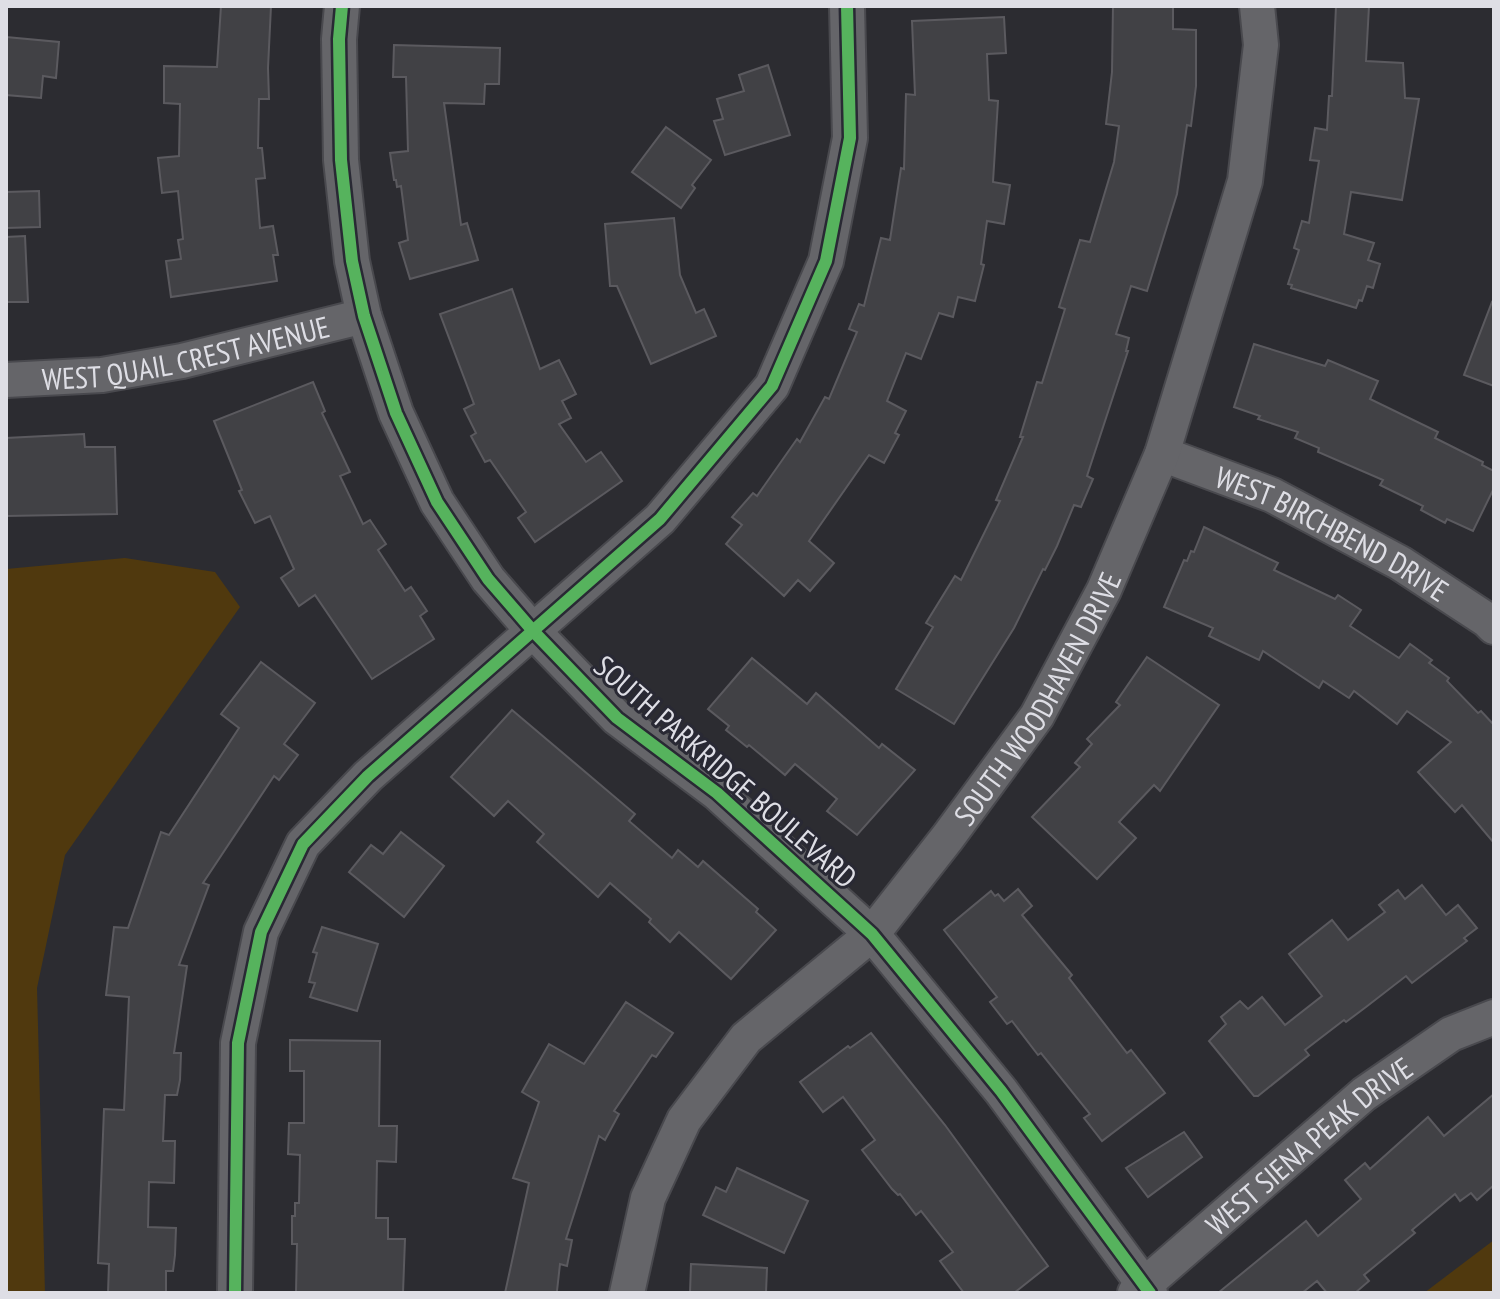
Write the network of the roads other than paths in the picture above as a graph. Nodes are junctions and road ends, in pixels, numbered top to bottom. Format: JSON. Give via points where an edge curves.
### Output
{"nodes":[{"id":1,"x":342,"y":6,"type":"edge"},
{"id":2,"x":847,"y":6,"type":"edge"},
{"id":3,"x":1257,"y":6,"type":"edge"},
{"id":4,"x":364,"y":316,"type":"junction"},
{"id":5,"x":6,"y":380,"type":"edge"},
{"id":6,"x":1162,"y":454,"type":"junction"},
{"id":7,"x":1492,"y":618,"type":"edge"},
{"id":8,"x":533,"y":631,"type":"junction"},
{"id":9,"x":872,"y":934,"type":"junction"},
{"id":10,"x":1494,"y":1017,"type":"edge"},
{"id":11,"x":1143,"y":1291,"type":"edge"},
{"id":12,"x":235,"y":1293,"type":"edge"},
{"id":13,"x":627,"y":1293,"type":"edge"}],
"edges":[{"from":1,"to":4,"type":"street","name":"SOUTH PARKRIDGE BOULEVARD","via":[[341,160]]},
{"from":2,"to":8,"type":"street","via":[[850,138],[826,261],[772,386],[660,519]]},
{"from":3,"to":6,"type":"street","name":"SOUTH WOODHAVEN DRIVE","via":[[1261,45],[1245,181]]},
{"from":4,"to":5,"type":"street","name":"WEST QUAIL CREST AVENUE","via":[[182,361],[102,375]]},
{"from":4,"to":8,"type":"street","name":"SOUTH PARKRIDGE BOULEVARD","via":[[396,413],[437,502],[488,579]]},
{"from":6,"to":7,"type":"street","name":"WEST BIRCHBEND DRIVE","via":[[1285,502]]},
{"from":6,"to":9,"type":"street","name":"SOUTH WOODHAVEN DRIVE","via":[[1104,590],[1037,716]]},
{"from":8,"to":9,"type":"street","name":"SOUTH PARKRIDGE BOULEVARD","via":[[617,718],[717,793]]},
{"from":8,"to":12,"type":"street","via":[[368,776],[303,844],[261,932],[238,1043]]},
{"from":9,"to":11,"type":"street","name":"SOUTH PARKRIDGE BOULEVARD","via":[[1001,1091]]},
{"from":9,"to":13,"type":"street","name":"SOUTH WOODHAVEN DRIVE","via":[[746,1038],[684,1120],[648,1198]]},
{"from":10,"to":11,"type":"street","name":"WEST SIENA PEAK DRIVE","via":[[1451,1034],[1364,1094]]}]}
